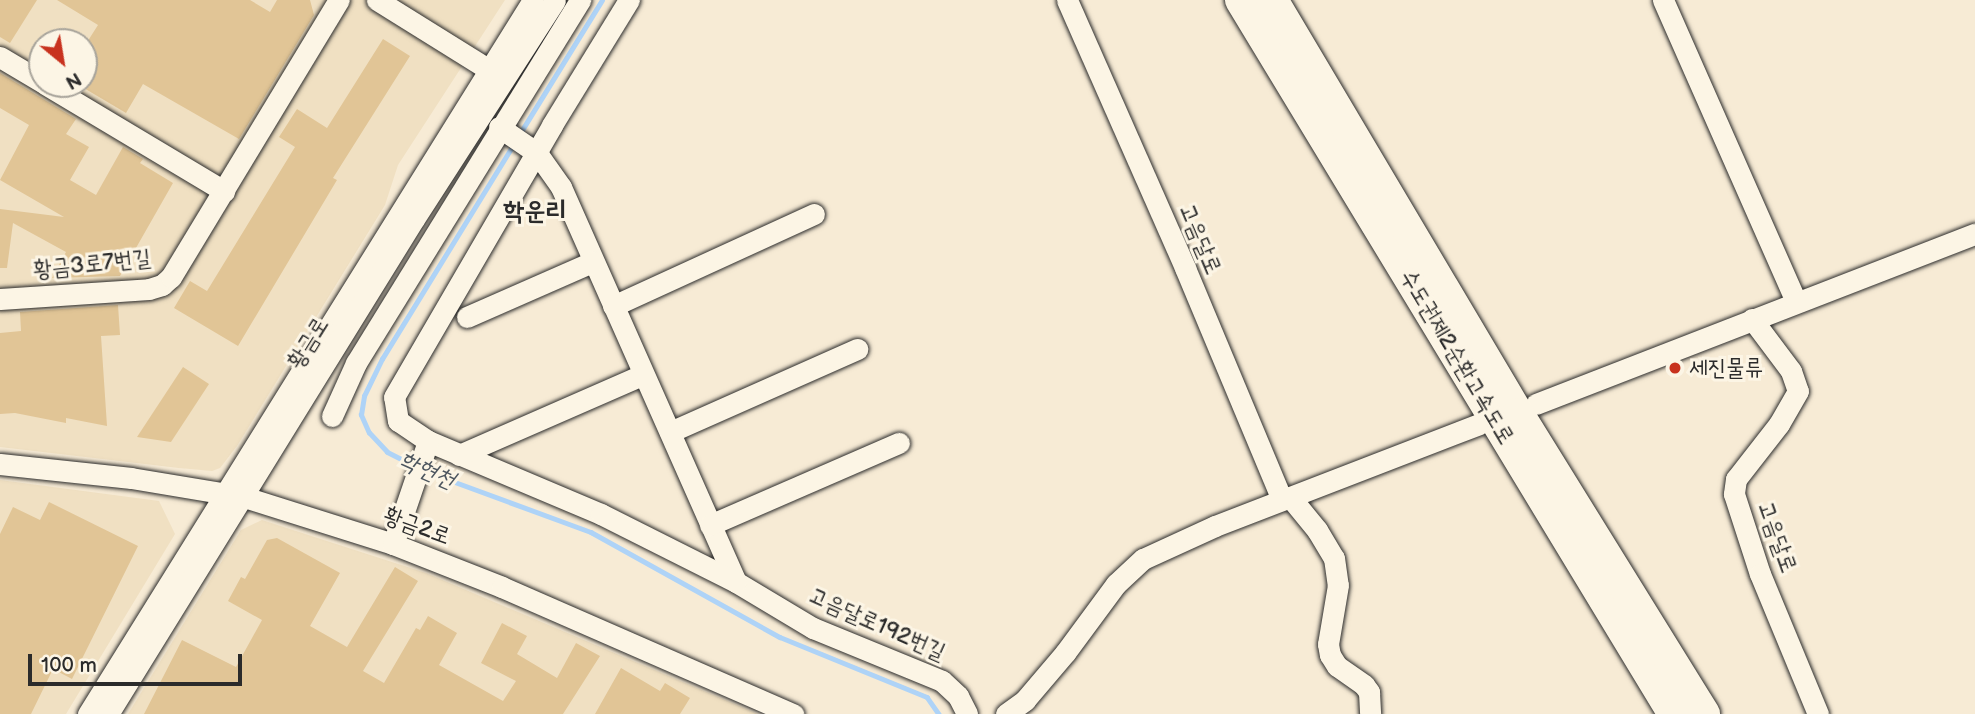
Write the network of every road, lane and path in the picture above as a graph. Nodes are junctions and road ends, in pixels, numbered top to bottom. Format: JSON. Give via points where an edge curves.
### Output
{"nodes":[{"id":1,"x":339,"y":0,"type":"edge"},
{"id":2,"x":377,"y":0,"type":"edge"},
{"id":3,"x":533,"y":0,"type":"edge"},
{"id":4,"x":555,"y":0,"type":"edge"},
{"id":5,"x":580,"y":0,"type":"edge"},
{"id":6,"x":629,"y":0,"type":"edge"},
{"id":7,"x":1067,"y":0,"type":"edge"},
{"id":8,"x":1241,"y":0,"type":"edge"},
{"id":9,"x":1272,"y":0,"type":"edge"},
{"id":10,"x":1663,"y":0,"type":"edge"},
{"id":11,"x":0,"y":57,"type":"edge"},
{"id":12,"x":28,"y":74,"type":"edge"},
{"id":13,"x":496,"y":74,"type":"junction"},
{"id":14,"x":69,"y":98,"type":"edge"},
{"id":15,"x":502,"y":130,"type":"junction"},
{"id":16,"x":534,"y":150,"type":"junction"},
{"id":17,"x":224,"y":191,"type":"junction"},
{"id":18,"x":814,"y":214,"type":"dead end"},
{"id":19,"x":1975,"y":234,"type":"edge"},
{"id":20,"x":592,"y":262,"type":"junction"},
{"id":21,"x":0,"y":299,"type":"edge"},
{"id":22,"x":1796,"y":301,"type":"junction"},
{"id":23,"x":613,"y":306,"type":"junction"},
{"id":24,"x":467,"y":317,"type":"dead end"},
{"id":25,"x":1752,"y":319,"type":"junction"},
{"id":26,"x":857,"y":349,"type":"dead end"},
{"id":27,"x":642,"y":375,"type":"junction"},
{"id":28,"x":1536,"y":404,"type":"dead end"},
{"id":29,"x":332,"y":416,"type":"dead end"},
{"id":30,"x":1479,"y":424,"type":"dead end"},
{"id":31,"x":670,"y":432,"type":"junction"},
{"id":32,"x":899,"y":443,"type":"dead end"},
{"id":33,"x":426,"y":448,"type":"junction"},
{"id":34,"x":458,"y":455,"type":"junction"},
{"id":35,"x":0,"y":464,"type":"edge"},
{"id":36,"x":235,"y":495,"type":"junction"},
{"id":37,"x":1286,"y":498,"type":"junction"},
{"id":38,"x":710,"y":526,"type":"junction"},
{"id":39,"x":393,"y":544,"type":"junction"},
{"id":40,"x":736,"y":582,"type":"junction"},
{"id":41,"x":88,"y":714,"type":"edge"},
{"id":42,"x":108,"y":714,"type":"edge"},
{"id":43,"x":793,"y":714,"type":"edge"},
{"id":44,"x":967,"y":714,"type":"edge"},
{"id":45,"x":1006,"y":714,"type":"edge"},
{"id":46,"x":1370,"y":714,"type":"edge"},
{"id":47,"x":1674,"y":714,"type":"edge"},
{"id":48,"x":1703,"y":714,"type":"edge"},
{"id":49,"x":1818,"y":714,"type":"edge"}],
"edges":[{"from":1,"to":17,"type":"street","name":"황금3로7번길"},
{"from":2,"to":13,"type":"street"},
{"from":3,"to":13,"type":"street","name":"황금로"},
{"from":4,"to":13,"type":"street","name":"황금로"},
{"from":5,"to":15,"type":"street"},
{"from":6,"to":16,"type":"street","name":"고음달로192번길"},
{"from":7,"to":37,"type":"street","name":"고음달로"},
{"from":8,"to":47,"type":"highway","name":"수도권제2순환고속도로"},
{"from":9,"to":48,"type":"highway","name":"수도권제2순환고속도로"},
{"from":10,"to":22,"type":"street"},
{"from":11,"to":12,"type":"street"},
{"from":13,"to":36,"type":"street","name":"황금로"},
{"from":14,"to":17,"type":"street"},
{"from":15,"to":16,"type":"street"},
{"from":15,"to":29,"type":"street","via":[[356,363]]},
{"from":16,"to":20,"type":"street","via":[[561,187]]},
{"from":16,"to":33,"type":"street","name":"고음달로192번길","via":[[394,397],[398,421]]},
{"from":17,"to":21,"type":"street","name":"황금3로7번길","via":[[183,261],[162,285]]},
{"from":18,"to":23,"type":"street"},
{"from":19,"to":22,"type":"street"},
{"from":20,"to":23,"type":"street"},
{"from":20,"to":24,"type":"street"},
{"from":22,"to":25,"type":"street"},
{"from":23,"to":27,"type":"street"},
{"from":25,"to":28,"type":"street"},
{"from":25,"to":49,"type":"street","name":"고음달로","via":[[1791,371],[1798,391],[1736,479],[1734,494],[1760,574]]},
{"from":26,"to":31,"type":"street"},
{"from":27,"to":31,"type":"street"},
{"from":27,"to":34,"type":"street"},
{"from":30,"to":37,"type":"street"},
{"from":31,"to":38,"type":"street"},
{"from":32,"to":38,"type":"street"},
{"from":33,"to":34,"type":"street","name":"고음달로192번길"},
{"from":33,"to":39,"type":"street"},
{"from":34,"to":40,"type":"street","name":"고음달로192번길","via":[[601,514]]},
{"from":35,"to":36,"type":"street","name":"황금2로"},
{"from":36,"to":39,"type":"street","name":"황금2로"},
{"from":36,"to":41,"type":"street","name":"황금로"},
{"from":36,"to":42,"type":"street","name":"황금로"},
{"from":37,"to":45,"type":"street","via":[[1174,544],[1128,570],[1025,700]]},
{"from":37,"to":46,"type":"street","name":"고음달로","via":[[1317,530],[1334,558],[1338,585],[1330,655],[1337,666],[1364,685]]},
{"from":38,"to":40,"type":"street"},
{"from":39,"to":43,"type":"street","name":"황금2로"},
{"from":40,"to":44,"type":"street","name":"고음달로192번길","via":[[813,628],[942,681],[958,696]]}]}
